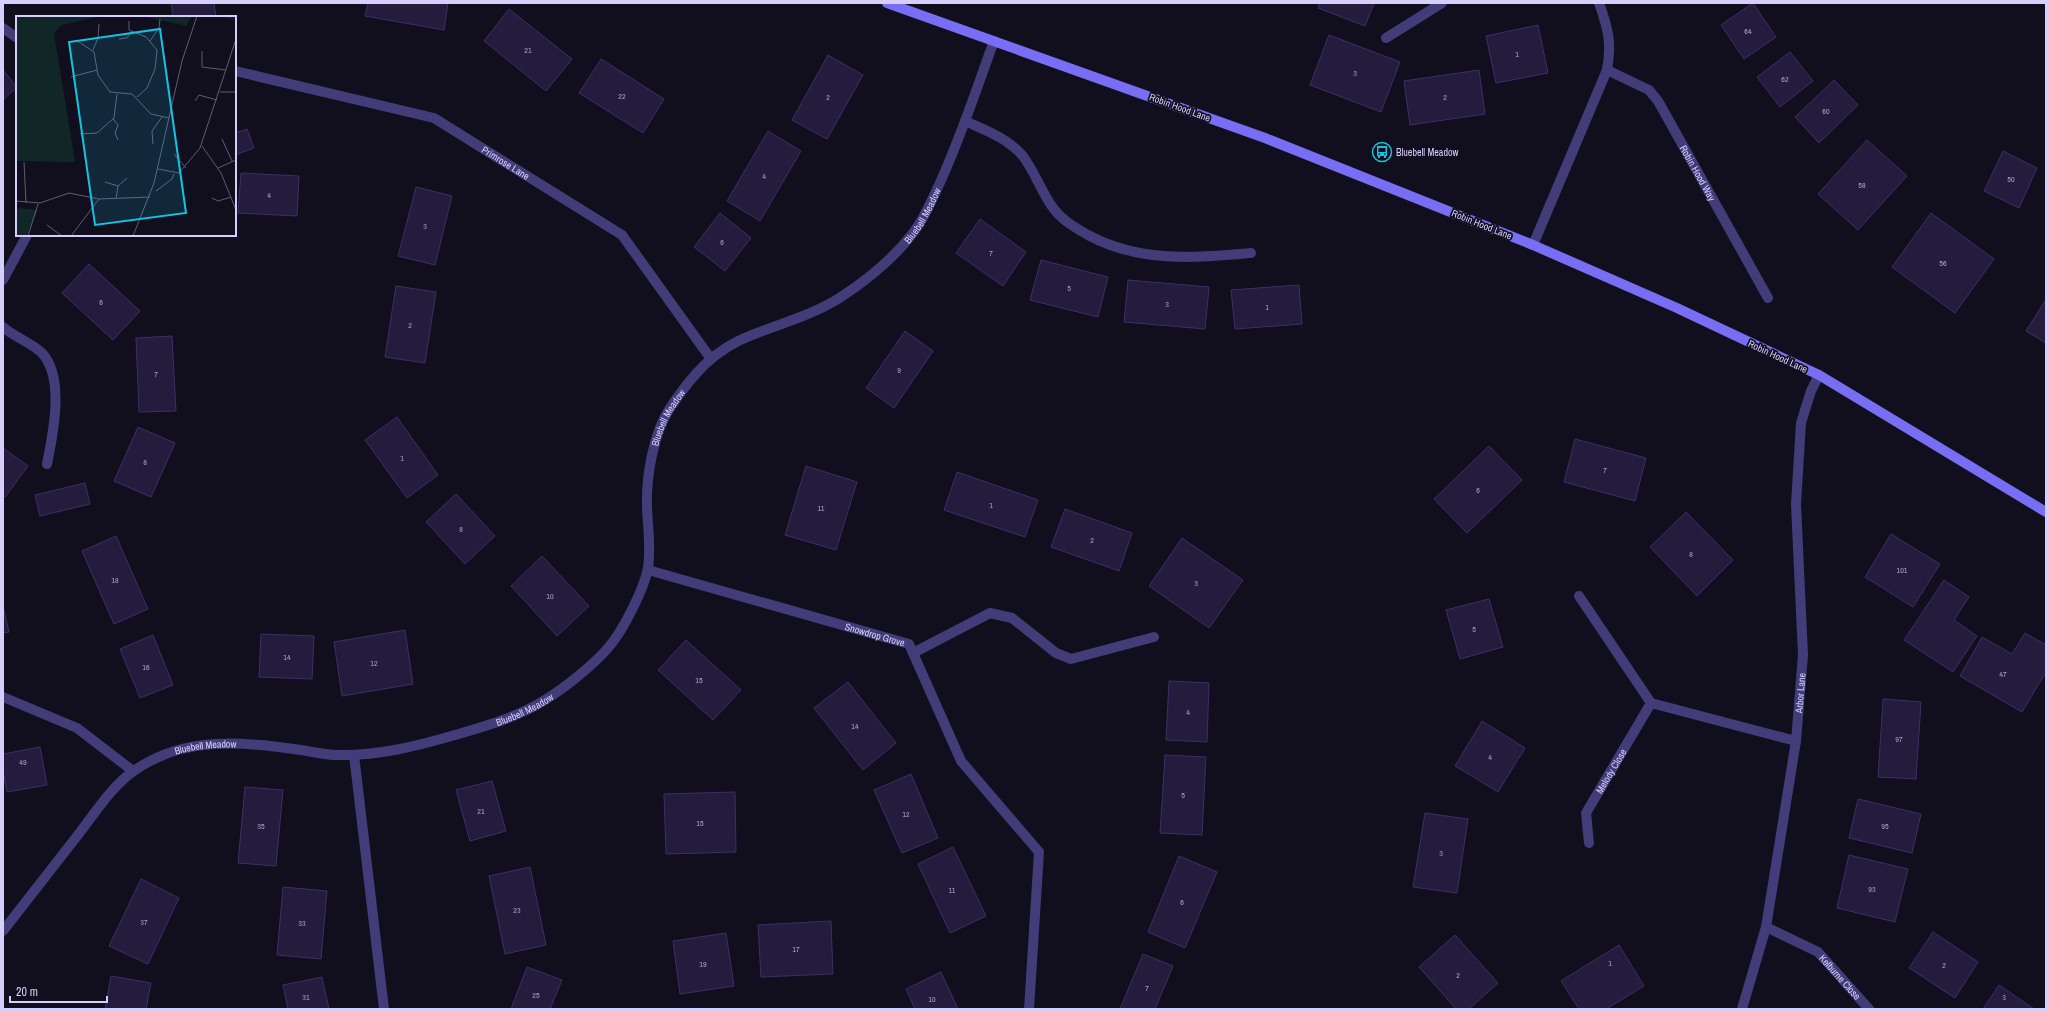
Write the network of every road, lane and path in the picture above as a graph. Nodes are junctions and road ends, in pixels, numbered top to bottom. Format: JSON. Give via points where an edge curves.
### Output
{"nodes":[{"id":1,"x":887,"y":3,"type":"edge"},
{"id":2,"x":1442,"y":3,"type":"edge"},
{"id":3,"x":1599,"y":3,"type":"edge"},
{"id":4,"x":3,"y":28,"type":"edge"},
{"id":5,"x":16,"y":37,"type":"edge"},
{"id":6,"x":1386,"y":38,"type":"dead end"},
{"id":7,"x":994,"y":41,"type":"junction"},
{"id":8,"x":1607,"y":70,"type":"junction"},
{"id":9,"x":236,"y":71,"type":"edge"},
{"id":10,"x":965,"y":121,"type":"junction"},
{"id":11,"x":26,"y":236,"type":"edge"},
{"id":12,"x":1533,"y":245,"type":"junction"},
{"id":13,"x":1251,"y":253,"type":"dead end"},
{"id":14,"x":3,"y":280,"type":"edge"},
{"id":15,"x":1768,"y":298,"type":"dead end"},
{"id":16,"x":3,"y":327,"type":"edge"},
{"id":17,"x":711,"y":359,"type":"junction"},
{"id":18,"x":1819,"y":375,"type":"junction"},
{"id":19,"x":48,"y":464,"type":"dead end"},
{"id":20,"x":2046,"y":512,"type":"edge"},
{"id":21,"x":648,"y":570,"type":"junction"},
{"id":22,"x":1579,"y":596,"type":"dead end"},
{"id":23,"x":1154,"y":637,"type":"dead end"},
{"id":24,"x":913,"y":653,"type":"junction"},
{"id":25,"x":3,"y":697,"type":"edge"},
{"id":26,"x":1651,"y":702,"type":"junction"},
{"id":27,"x":1796,"y":741,"type":"junction"},
{"id":28,"x":354,"y":755,"type":"junction"},
{"id":29,"x":133,"y":771,"type":"junction"},
{"id":30,"x":1589,"y":843,"type":"dead end"},
{"id":31,"x":1766,"y":927,"type":"junction"},
{"id":32,"x":3,"y":931,"type":"edge"},
{"id":33,"x":384,"y":1009,"type":"edge"},
{"id":34,"x":1029,"y":1009,"type":"edge"},
{"id":35,"x":1742,"y":1009,"type":"edge"},
{"id":36,"x":1869,"y":1009,"type":"edge"}],
"edges":[{"from":1,"to":7,"type":"main road","name":"Robin Hood Lane"},
{"from":2,"to":6,"type":"street"},
{"from":3,"to":8,"type":"street","via":[[1610,39]]},
{"from":4,"to":5,"type":"street"},
{"from":7,"to":10,"type":"street","name":"Bluebell Meadow"},
{"from":7,"to":12,"type":"main road","name":"Robin Hood Lane","via":[[1265,138]]},
{"from":8,"to":12,"type":"street"},
{"from":8,"to":15,"type":"street","name":"Robin Hood Way","via":[[1649,90],[1658,101]]},
{"from":9,"to":17,"type":"street","name":"Primrose Lane","via":[[434,118],[622,236]]},
{"from":10,"to":13,"type":"street","via":[[1003,139],[1022,155],[1051,205],[1070,225],[1104,243],[1126,251],[1191,258]]},
{"from":10,"to":17,"type":"street","name":"Bluebell Meadow","via":[[954,152],[928,208],[914,232],[889,259],[839,298],[808,314],[749,336]]},
{"from":11,"to":14,"type":"street"},
{"from":12,"to":18,"type":"main road","name":"Robin Hood Lane","via":[[1677,308]]},
{"from":16,"to":19,"type":"street","via":[[42,353],[55,378],[55,425]]},
{"from":17,"to":21,"type":"street","name":"Bluebell Meadow","via":[[692,375],[667,413],[656,438],[647,502]]},
{"from":18,"to":20,"type":"main road","name":"Robin Hood Lane"},
{"from":18,"to":27,"type":"street","name":"Arbor Lane","via":[[1801,423],[1796,504],[1804,655]]},
{"from":21,"to":24,"type":"street","name":"Snowdrop Grove","via":[[909,644]]},
{"from":21,"to":28,"type":"street","name":"Bluebell Meadow","via":[[633,608],[610,646],[545,700],[517,714],[478,728],[412,747]]},
{"from":22,"to":26,"type":"street"},
{"from":23,"to":24,"type":"street","via":[[1071,659],[1056,653],[1012,618],[990,613]]},
{"from":24,"to":34,"type":"street","name":"Snowdrop Grove","via":[[961,761],[1039,852]]},
{"from":25,"to":29,"type":"street","via":[[78,728]]},
{"from":26,"to":27,"type":"street"},
{"from":26,"to":30,"type":"street","name":"Melody Close","via":[[1586,813]]},
{"from":27,"to":31,"type":"street","name":"Arbor Lane"},
{"from":28,"to":29,"type":"street","name":"Bluebell Meadow","via":[[222,742],[180,748]]},
{"from":28,"to":33,"type":"street"},
{"from":29,"to":32,"type":"street","name":"Bluebell Meadow","via":[[108,795]]},
{"from":31,"to":35,"type":"street","name":"Arbor Lane"},
{"from":31,"to":36,"type":"street","name":"Kelburne Close","via":[[1818,952]]}]}
